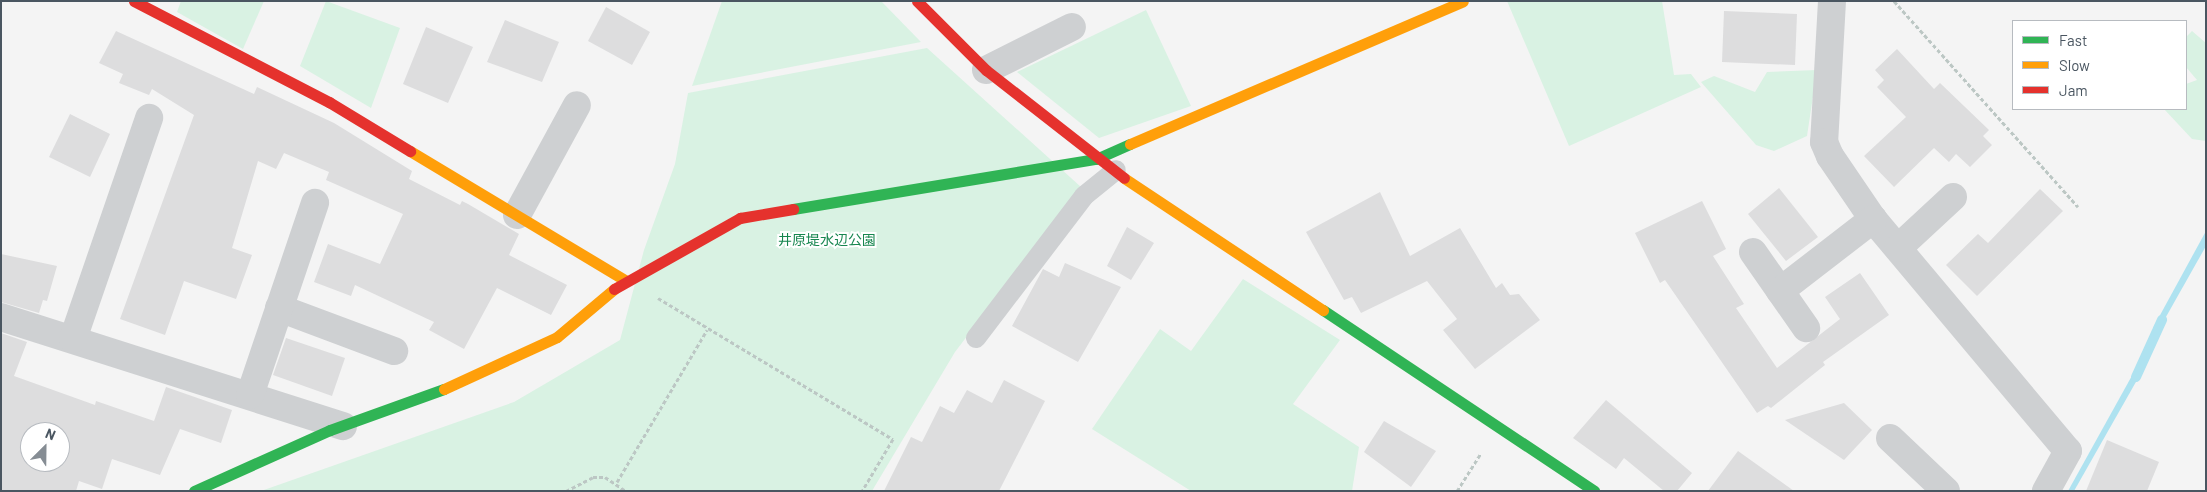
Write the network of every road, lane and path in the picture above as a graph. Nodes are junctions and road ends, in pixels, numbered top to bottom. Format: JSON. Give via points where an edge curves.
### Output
{"nodes":[{"id":1,"x":917,"y":1,"type":"edge"},
{"id":2,"x":1463,"y":1,"type":"edge"},
{"id":3,"x":1832,"y":1,"type":"edge"},
{"id":4,"x":1894,"y":1,"type":"edge"},
{"id":5,"x":151,"y":6,"type":"edge"},
{"id":6,"x":1072,"y":27,"type":"dead end"},
{"id":7,"x":986,"y":70,"type":"junction"},
{"id":8,"x":577,"y":104,"type":"dead end"},
{"id":9,"x":149,"y":118,"type":"dead end"},
{"id":10,"x":1096,"y":159,"type":"junction"},
{"id":11,"x":1116,"y":170,"type":"junction"},
{"id":12,"x":1953,"y":197,"type":"dead end"},
{"id":13,"x":315,"y":203,"type":"dead end"},
{"id":14,"x":2078,"y":207,"type":"dead end"},
{"id":15,"x":517,"y":215,"type":"junction"},
{"id":16,"x":1873,"y":219,"type":"junction"},
{"id":17,"x":1898,"y":248,"type":"junction"},
{"id":18,"x":1753,"y":252,"type":"dead end"},
{"id":19,"x":625,"y":280,"type":"junction"},
{"id":20,"x":1780,"y":291,"type":"junction"},
{"id":21,"x":650,"y":294,"type":"dead end"},
{"id":22,"x":279,"y":308,"type":"junction"},
{"id":23,"x":1,"y":317,"type":"edge"},
{"id":24,"x":1806,"y":328,"type":"dead end"},
{"id":25,"x":708,"y":330,"type":"junction"},
{"id":26,"x":976,"y":338,"type":"dead end"},
{"id":27,"x":73,"y":339,"type":"junction"},
{"id":28,"x":394,"y":351,"type":"dead end"},
{"id":29,"x":250,"y":395,"type":"junction"},
{"id":30,"x":342,"y":426,"type":"junction"},
{"id":31,"x":1890,"y":438,"type":"dead end"},
{"id":32,"x":1483,"y":450,"type":"dead end"},
{"id":33,"x":617,"y":482,"type":"junction"},
{"id":34,"x":1589,"y":490,"type":"edge"},
{"id":35,"x":194,"y":491,"type":"edge"},
{"id":36,"x":566,"y":491,"type":"edge"},
{"id":37,"x":626,"y":491,"type":"edge"},
{"id":38,"x":862,"y":491,"type":"edge"},
{"id":39,"x":1457,"y":491,"type":"edge"},
{"id":40,"x":1946,"y":491,"type":"edge"},
{"id":41,"x":2046,"y":491,"type":"edge"}],
"edges":[{"from":1,"to":7,"type":"street"},
{"from":2,"to":10,"type":"street"},
{"from":3,"to":16,"type":"street","via":[[1824,142]]},
{"from":4,"to":14,"type":"path"},
{"from":5,"to":15,"type":"street","via":[[329,102]]},
{"from":6,"to":7,"type":"street"},
{"from":7,"to":10,"type":"street"},
{"from":8,"to":15,"type":"street"},
{"from":9,"to":27,"type":"street"},
{"from":10,"to":11,"type":"street"},
{"from":10,"to":19,"type":"street","via":[[740,218]]},
{"from":11,"to":26,"type":"lane","via":[[1084,196]]},
{"from":11,"to":34,"type":"street"},
{"from":12,"to":17,"type":"street"},
{"from":13,"to":22,"type":"street"},
{"from":15,"to":19,"type":"street"},
{"from":16,"to":17,"type":"street"},
{"from":16,"to":20,"type":"street"},
{"from":17,"to":41,"type":"street","via":[[2068,451]]},
{"from":18,"to":20,"type":"street"},
{"from":19,"to":30,"type":"street","via":[[557,337],[473,378]]},
{"from":20,"to":24,"type":"street"},
{"from":21,"to":25,"type":"path"},
{"from":22,"to":28,"type":"street"},
{"from":22,"to":29,"type":"street"},
{"from":23,"to":27,"type":"street"},
{"from":25,"to":33,"type":"path"},
{"from":25,"to":38,"type":"path","via":[[893,439]]},
{"from":27,"to":29,"type":"street"},
{"from":29,"to":30,"type":"street"},
{"from":30,"to":35,"type":"street"},
{"from":31,"to":40,"type":"street"},
{"from":32,"to":39,"type":"path"},
{"from":33,"to":36,"type":"path","via":[[593,477]]},
{"from":33,"to":37,"type":"path"}]}
